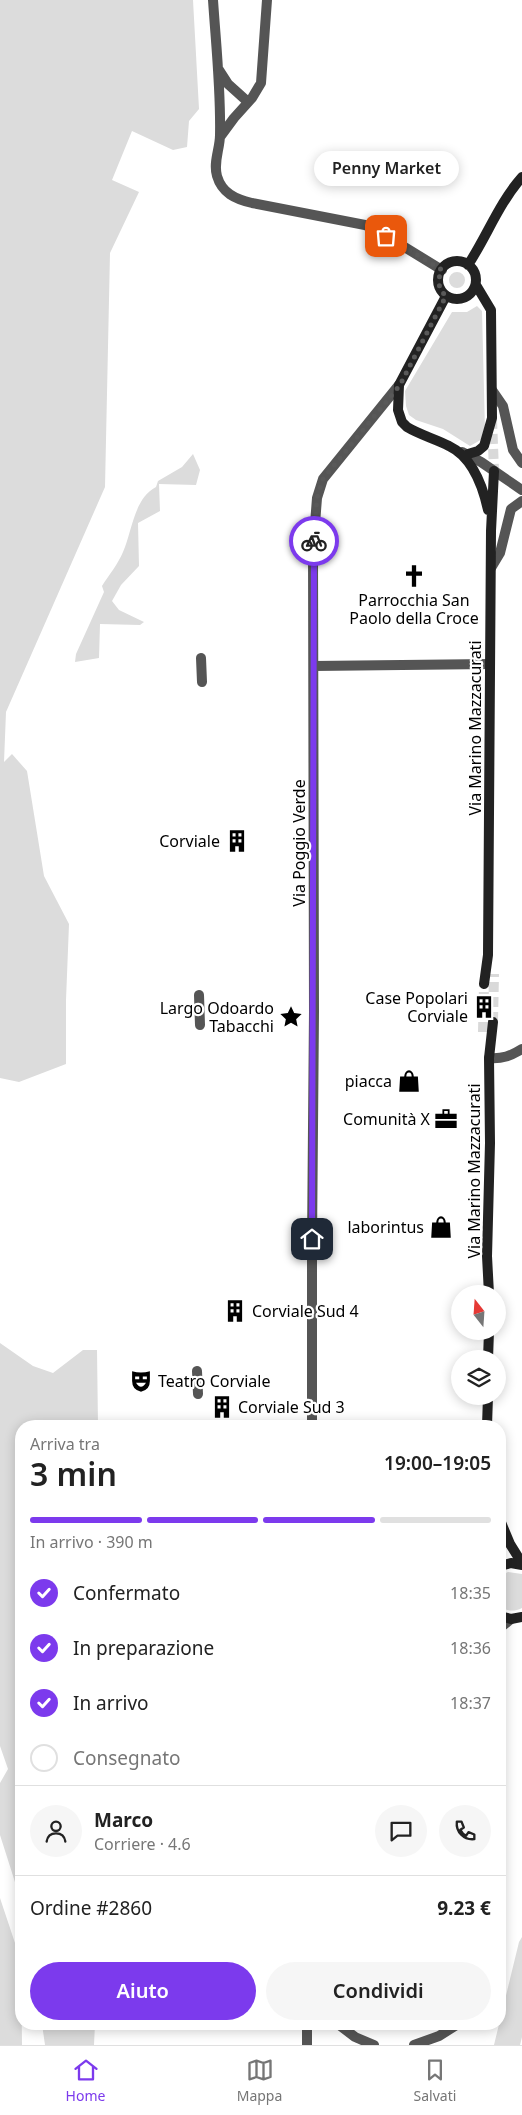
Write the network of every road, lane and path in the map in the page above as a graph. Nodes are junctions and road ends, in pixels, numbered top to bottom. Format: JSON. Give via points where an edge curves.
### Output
{"nodes":[{"id":1,"x":213,"y":0,"type":"edge"},
{"id":2,"x":267,"y":0,"type":"edge"},
{"id":3,"x":218,"y":70,"type":"junction"},
{"id":4,"x":248,"y":102,"type":"junction"},
{"id":5,"x":220,"y":137,"type":"junction"},
{"id":6,"x":522,"y":177,"type":"edge"},
{"id":7,"x":468,"y":265,"type":"junction"},
{"id":8,"x":442,"y":270,"type":"junction"},
{"id":9,"x":476,"y":285,"type":"junction"},
{"id":10,"x":446,"y":296,"type":"junction"},
{"id":11,"x":400,"y":385,"type":"junction"},
{"id":12,"x":492,"y":390,"type":"junction"},
{"id":13,"x":456,"y":450,"type":"junction"},
{"id":14,"x":468,"y":454,"type":"junction"},
{"id":15,"x":522,"y":463,"type":"edge"},
{"id":16,"x":494,"y":471,"type":"junction"},
{"id":17,"x":522,"y":490,"type":"edge"},
{"id":18,"x":522,"y":501,"type":"edge"},
{"id":19,"x":491,"y":531,"type":"junction"},
{"id":20,"x":491,"y":568,"type":"junction"},
{"id":21,"x":201,"y":658,"type":"dead end"},
{"id":22,"x":490,"y":664,"type":"junction"},
{"id":23,"x":314,"y":666,"type":"junction"},
{"id":24,"x":202,"y":682,"type":"dead end"},
{"id":25,"x":488,"y":955,"type":"junction"},
{"id":26,"x":494,"y":974,"type":"tunnel mouth"},
{"id":27,"x":484,"y":984,"type":"tunnel mouth"},
{"id":28,"x":199,"y":995,"type":"dead end"},
{"id":29,"x":493,"y":1022,"type":"tunnel mouth"},
{"id":30,"x":200,"y":1025,"type":"dead end"},
{"id":31,"x":483,"y":1032,"type":"tunnel mouth"},
{"id":32,"x":522,"y":1049,"type":"edge"},
{"id":33,"x":489,"y":1053,"type":"junction"},
{"id":34,"x":489,"y":1285,"type":"edge"},
{"id":35,"x":197,"y":1371,"type":"dead end"},
{"id":36,"x":198,"y":1394,"type":"dead end"},
{"id":37,"x":488,"y":1405,"type":"edge"},
{"id":38,"x":312,"y":1420,"type":"edge"},
{"id":39,"x":487,"y":1420,"type":"edge"},
{"id":40,"x":506,"y":1534,"type":"edge"},
{"id":41,"x":506,"y":1564,"type":"edge"},
{"id":42,"x":522,"y":1564,"type":"edge"},
{"id":43,"x":522,"y":1617,"type":"edge"},
{"id":44,"x":506,"y":1618,"type":"edge"},
{"id":45,"x":511,"y":1619,"type":"junction"},
{"id":46,"x":506,"y":1623,"type":"edge"},
{"id":47,"x":346,"y":2030,"type":"edge"},
{"id":48,"x":448,"y":2030,"type":"edge"},
{"id":49,"x":374,"y":2045,"type":"edge"},
{"id":50,"x":414,"y":2045,"type":"edge"}],
"edges":[{"from":1,"to":3,"type":"street"},
{"from":2,"to":4,"type":"street","via":[[263,78]]},
{"from":3,"to":4,"type":"street"},
{"from":3,"to":5,"type":"street"},
{"from":4,"to":5,"type":"street"},
{"from":5,"to":8,"type":"street","via":[[217,176],[223,189],[231,196],[365,225]]},
{"from":6,"to":7,"type":"street","via":[[508,194]]},
{"from":7,"to":8,"type":"street","via":[[454,262]]},
{"from":7,"to":9,"type":"street","via":[[476,276]]},
{"from":8,"to":10,"type":"street","via":[[439,284]]},
{"from":9,"to":10,"type":"street","via":[[463,298]]},
{"from":9,"to":12,"type":"street","via":[[491,310]]},
{"from":10,"to":11,"type":"street"},
{"from":11,"to":13,"type":"street","via":[[398,410],[402,422]]},
{"from":11,"to":23,"type":"street","name":"Via Poggio Verde","via":[[326,474],[319,491],[313,550]]},
{"from":12,"to":14,"type":"street","via":[[492,418],[484,446]]},
{"from":12,"to":15,"type":"street","via":[[503,406],[514,450]]},
{"from":13,"to":14,"type":"street"},
{"from":13,"to":19,"type":"street","via":[[481,485]]},
{"from":14,"to":16,"type":"street"},
{"from":16,"to":17,"type":"street"},
{"from":16,"to":19,"type":"street","name":"Via Marino Mazzacurati"},
{"from":18,"to":20,"type":"street","via":[[511,509],[500,553]]},
{"from":19,"to":20,"type":"street","name":"Via Marino Mazzacurati"},
{"from":20,"to":22,"type":"street","name":"Via Marino Mazzacurati"},
{"from":21,"to":24,"type":"street"},
{"from":22,"to":23,"type":"street"},
{"from":22,"to":25,"type":"street","name":"Via Marino Mazzacurati"},
{"from":23,"to":38,"type":"street","name":"Via Poggio Verde"},
{"from":25,"to":26,"type":"street","name":"Via Marino Mazzacurati"},
{"from":25,"to":27,"type":"street","name":"Via Marino Mazzacurati"},
{"from":28,"to":30,"type":"street"},
{"from":29,"to":33,"type":"street","name":"Via Marino Mazzacurati"},
{"from":31,"to":33,"type":"street","name":"Via Marino Mazzacurati"},
{"from":32,"to":33,"type":"street","via":[[500,1059]]},
{"from":33,"to":34,"type":"street","name":"Via Marino Mazzacurati"},
{"from":35,"to":36,"type":"street"},
{"from":37,"to":39,"type":"street"},
{"from":40,"to":42,"type":"street"},
{"from":41,"to":42,"type":"street"},
{"from":43,"to":45,"type":"street"},
{"from":44,"to":45,"type":"street"},
{"from":45,"to":46,"type":"street"},
{"from":47,"to":49,"type":"street"},
{"from":48,"to":50,"type":"street"}]}
